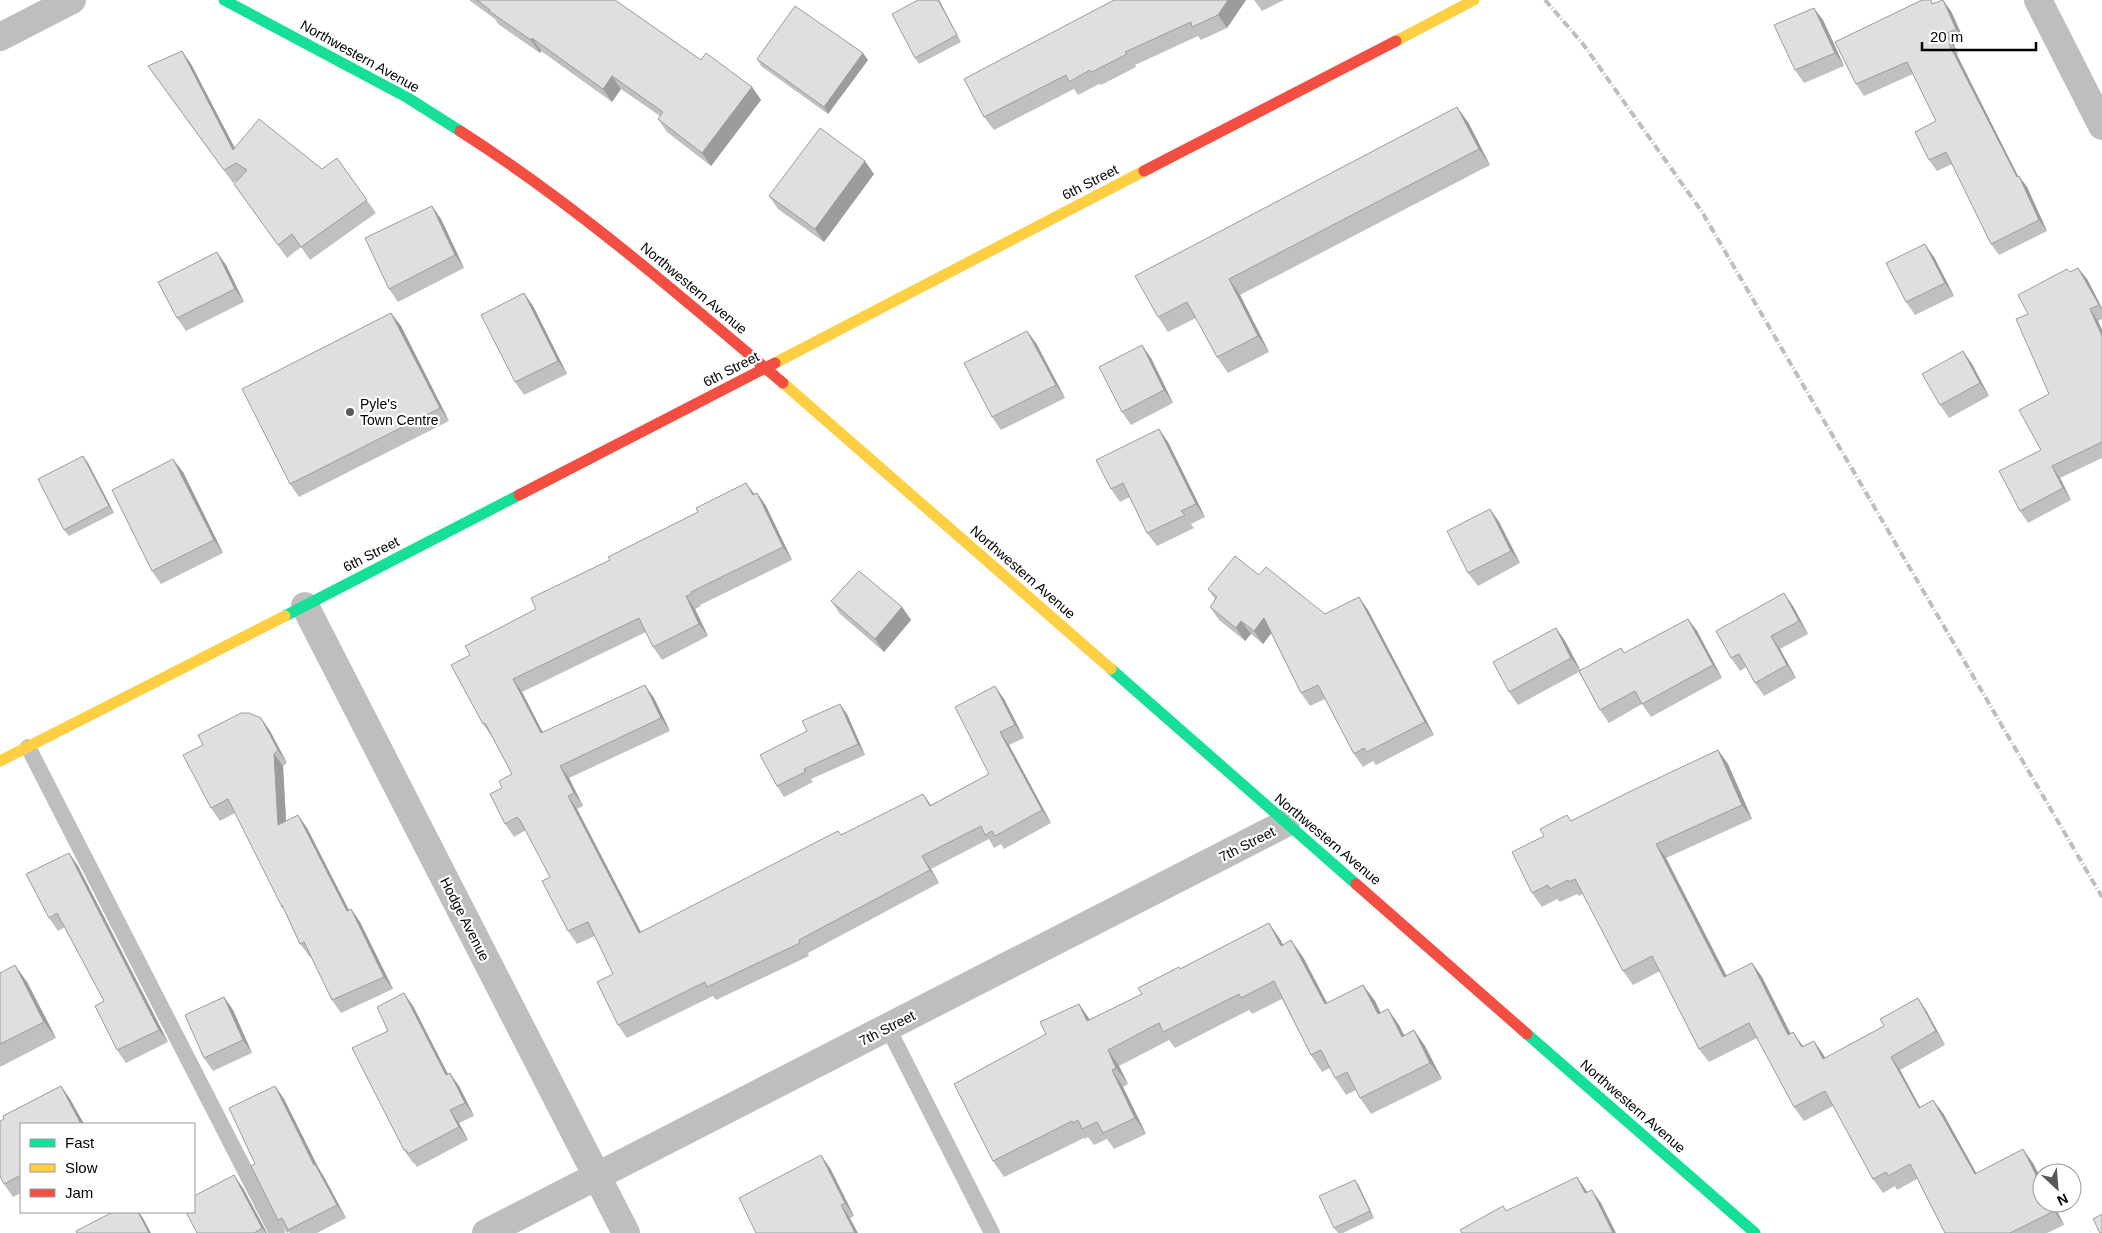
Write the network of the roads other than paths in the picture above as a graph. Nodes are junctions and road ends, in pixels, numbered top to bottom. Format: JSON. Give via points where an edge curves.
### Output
{"nodes":[{"id":1,"x":72,"y":0,"type":"edge"},
{"id":2,"x":224,"y":0,"type":"edge"},
{"id":3,"x":1474,"y":0,"type":"edge"},
{"id":4,"x":2038,"y":0,"type":"edge"},
{"id":5,"x":0,"y":37,"type":"edge"},
{"id":6,"x":2102,"y":126,"type":"edge"},
{"id":7,"x":766,"y":368,"type":"junction"},
{"id":8,"x":304,"y":606,"type":"junction"},
{"id":9,"x":28,"y":747,"type":"junction"},
{"id":10,"x":0,"y":761,"type":"edge"},
{"id":11,"x":1286,"y":824,"type":"junction"},
{"id":12,"x":888,"y":1028,"type":"junction"},
{"id":13,"x":597,"y":1177,"type":"junction"},
{"id":14,"x":277,"y":1233,"type":"edge"},
{"id":15,"x":486,"y":1233,"type":"edge"},
{"id":16,"x":626,"y":1233,"type":"edge"},
{"id":17,"x":992,"y":1233,"type":"edge"},
{"id":18,"x":1755,"y":1233,"type":"edge"}],
"edges":[{"from":1,"to":5,"type":"street"},
{"from":2,"to":7,"type":"street","name":"Northwestern Avenue","via":[[408,98],[513,165],[627,251]]},
{"from":3,"to":7,"type":"street","name":"6th Street"},
{"from":4,"to":6,"type":"street"},
{"from":7,"to":8,"type":"street","name":"6th Street"},
{"from":7,"to":11,"type":"street","name":"Northwestern Avenue"},
{"from":8,"to":9,"type":"street","name":"6th Street"},
{"from":8,"to":13,"type":"street","name":"Hodge Avenue"},
{"from":9,"to":10,"type":"street","name":"6th Street"},
{"from":9,"to":14,"type":"lane"},
{"from":11,"to":12,"type":"street","name":"7th Street"},
{"from":11,"to":18,"type":"street","name":"Northwestern Avenue","via":[[1326,855]]},
{"from":12,"to":13,"type":"street","name":"7th Street"},
{"from":12,"to":17,"type":"lane"},
{"from":13,"to":15,"type":"street","name":"7th Street"},
{"from":13,"to":16,"type":"street","name":"Hodge Avenue"}]}
